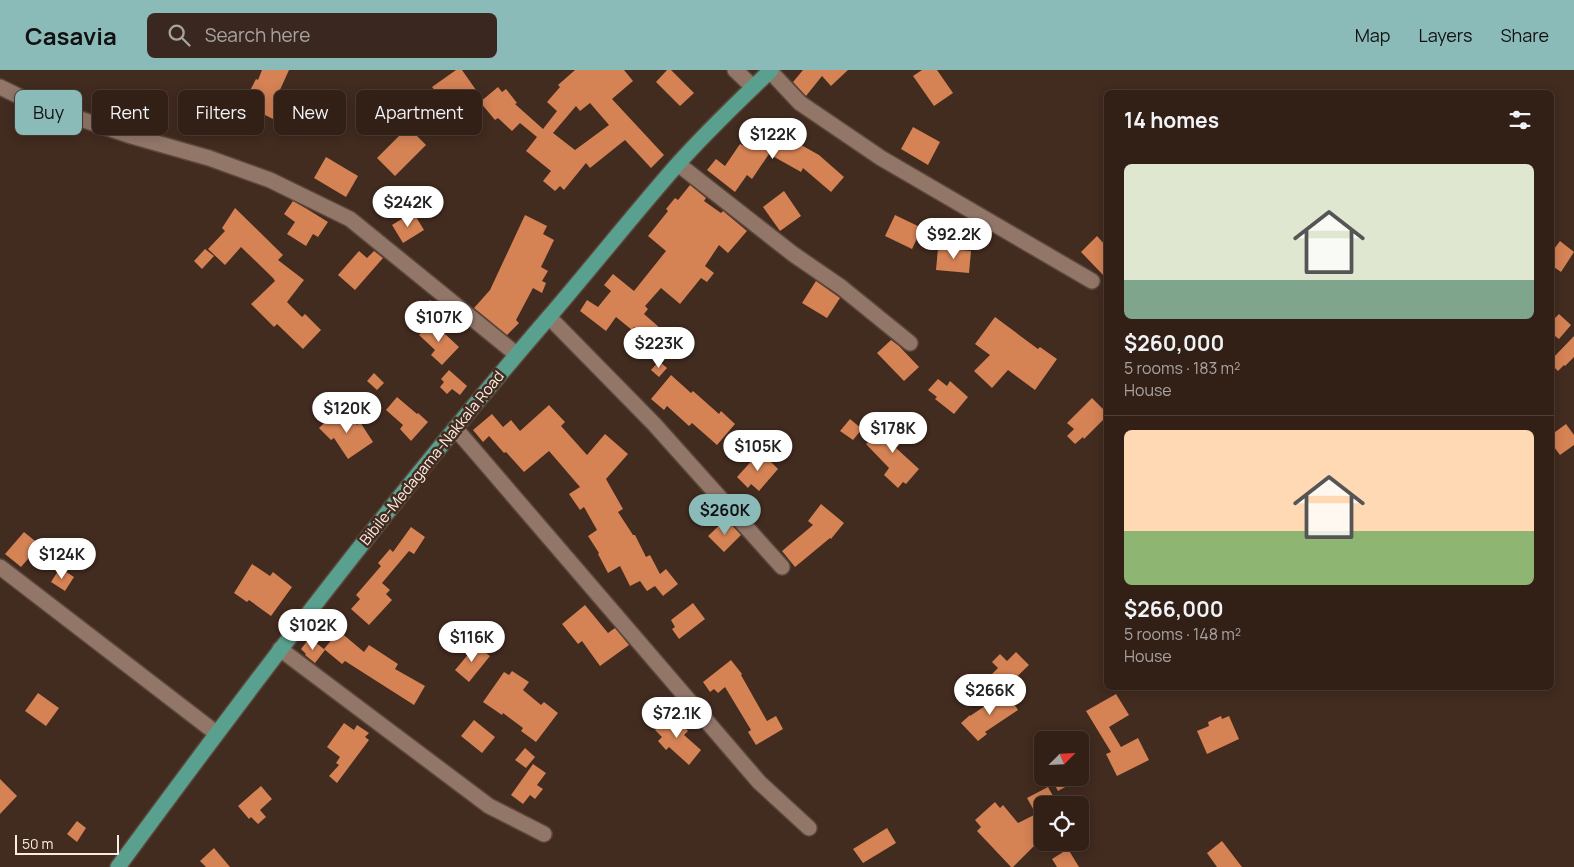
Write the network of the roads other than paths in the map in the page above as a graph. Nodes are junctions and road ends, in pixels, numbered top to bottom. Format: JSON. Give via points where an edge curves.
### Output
{"nodes":[{"id":1,"x":735,"y":70,"type":"edge"},
{"id":2,"x":771,"y":70,"type":"edge"},
{"id":3,"x":0,"y":87,"type":"edge"},
{"id":4,"x":753,"y":87,"type":"junction"},
{"id":5,"x":678,"y":164,"type":"junction"},
{"id":6,"x":1092,"y":281,"type":"dead end"},
{"id":7,"x":549,"y":317,"type":"junction"},
{"id":8,"x":910,"y":343,"type":"dead end"},
{"id":9,"x":516,"y":354,"type":"junction"},
{"id":10,"x":455,"y":428,"type":"junction"},
{"id":11,"x":0,"y":567,"type":"edge"},
{"id":12,"x":782,"y":568,"type":"dead end"},
{"id":13,"x":280,"y":649,"type":"junction"},
{"id":14,"x":216,"y":733,"type":"junction"},
{"id":15,"x":810,"y":828,"type":"dead end"},
{"id":16,"x":544,"y":834,"type":"dead end"},
{"id":17,"x":118,"y":867,"type":"edge"}],
"edges":[{"from":1,"to":4,"type":"lane"},
{"from":2,"to":4,"type":"main road","name":"Bibile-Medagama-Nakkala Road"},
{"from":2,"to":6,"type":"lane","via":[[800,103],[881,158]]},
{"from":3,"to":9,"type":"lane","via":[[33,103],[128,136],[209,158],[270,180],[350,219]]},
{"from":4,"to":5,"type":"main road","name":"Bibile-Medagama-Nakkala Road"},
{"from":5,"to":7,"type":"main road","name":"Bibile-Medagama-Nakkala Road"},
{"from":5,"to":8,"type":"lane"},
{"from":7,"to":9,"type":"main road","name":"Bibile-Medagama-Nakkala Road"},
{"from":7,"to":12,"type":"lane","via":[[654,424]]},
{"from":9,"to":10,"type":"main road","name":"Bibile-Medagama-Nakkala Road"},
{"from":10,"to":13,"type":"main road","name":"Bibile-Medagama-Nakkala Road"},
{"from":10,"to":15,"type":"lane","via":[[747,768]]},
{"from":11,"to":14,"type":"lane"},
{"from":13,"to":14,"type":"main road","name":"Bibile-Medagama-Nakkala Road"},
{"from":13,"to":16,"type":"lane","via":[[489,806]]},
{"from":14,"to":17,"type":"main road","name":"Bibile-Medagama-Nakkala Road"}]}
